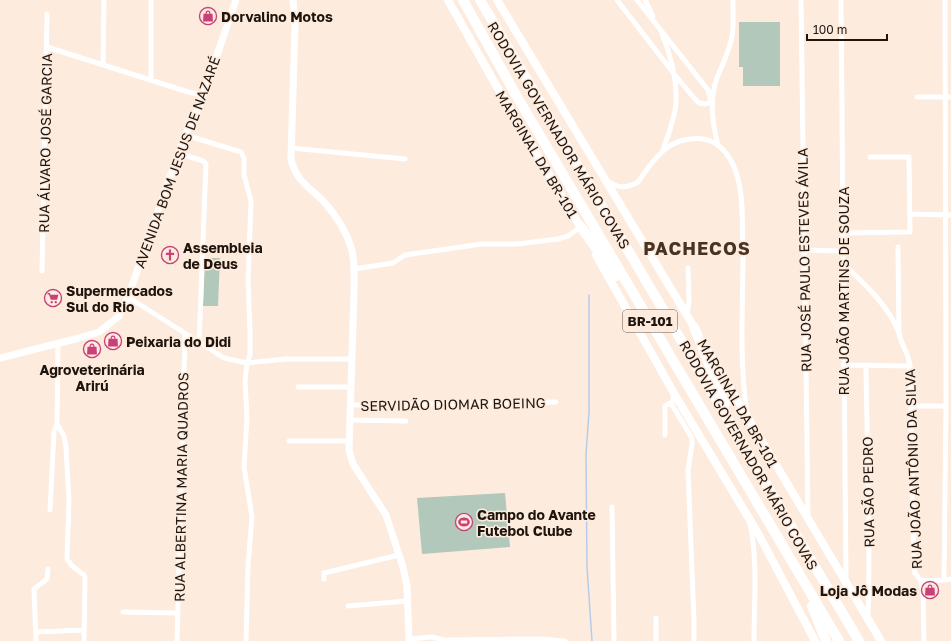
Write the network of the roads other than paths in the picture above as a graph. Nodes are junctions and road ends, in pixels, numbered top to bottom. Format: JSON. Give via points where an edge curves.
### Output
{"nodes":[{"id":1,"x":104,"y":0,"type":"edge"},
{"id":2,"x":151,"y":0,"type":"edge"},
{"id":3,"x":236,"y":0,"type":"edge"},
{"id":4,"x":293,"y":0,"type":"edge"},
{"id":5,"x":448,"y":0,"type":"edge"},
{"id":6,"x":462,"y":0,"type":"edge"},
{"id":7,"x":480,"y":0,"type":"edge"},
{"id":8,"x":497,"y":0,"type":"edge"},
{"id":9,"x":617,"y":0,"type":"edge"},
{"id":10,"x":637,"y":0,"type":"edge"},
{"id":11,"x":645,"y":0,"type":"edge"},
{"id":12,"x":732,"y":0,"type":"edge"},
{"id":13,"x":801,"y":0,"type":"edge"},
{"id":14,"x":841,"y":0,"type":"edge"},
{"id":15,"x":945,"y":0,"type":"edge"},
{"id":16,"x":47,"y":14,"type":"dead end"},
{"id":17,"x":658,"y":27,"type":"junction"},
{"id":18,"x":47,"y":47,"type":"junction"},
{"id":19,"x":684,"y":59,"type":"junction"},
{"id":20,"x":103,"y":64,"type":"junction"},
{"id":21,"x":672,"y":64,"type":"junction"},
{"id":22,"x":675,"y":75,"type":"junction"},
{"id":23,"x":151,"y":80,"type":"junction"},
{"id":24,"x":203,"y":95,"type":"junction"},
{"id":25,"x":917,"y":97,"type":"dead end"},
{"id":26,"x":948,"y":97,"type":"edge"},
{"id":27,"x":711,"y":102,"type":"junction"},
{"id":28,"x":715,"y":133,"type":"junction"},
{"id":29,"x":185,"y":135,"type":"junction"},
{"id":30,"x":668,"y":136,"type":"junction"},
{"id":31,"x":703,"y":139,"type":"junction"},
{"id":32,"x":678,"y":142,"type":"junction"},
{"id":33,"x":718,"y":145,"type":"junction"},
{"id":34,"x":291,"y":148,"type":"junction"},
{"id":35,"x":663,"y":151,"type":"junction"},
{"id":36,"x":178,"y":153,"type":"junction"},
{"id":37,"x":870,"y":157,"type":"dead end"},
{"id":38,"x":405,"y":160,"type":"dead end"},
{"id":39,"x":604,"y":178,"type":"junction"},
{"id":40,"x":909,"y":214,"type":"junction"},
{"id":41,"x":948,"y":215,"type":"edge"},
{"id":42,"x":581,"y":227,"type":"junction"},
{"id":43,"x":842,"y":233,"type":"junction"},
{"id":44,"x":898,"y":247,"type":"dead end"},
{"id":45,"x":804,"y":250,"type":"junction"},
{"id":46,"x":842,"y":251,"type":"junction"},
{"id":47,"x":842,"y":263,"type":"junction"},
{"id":48,"x":688,"y":268,"type":"dead end"},
{"id":49,"x":354,"y":269,"type":"junction"},
{"id":50,"x":42,"y":271,"type":"dead end"},
{"id":51,"x":128,"y":297,"type":"junction"},
{"id":52,"x":687,"y":315,"type":"junction"},
{"id":53,"x":650,"y":322,"type":"junction"},
{"id":54,"x":694,"y":327,"type":"junction"},
{"id":55,"x":184,"y":333,"type":"junction"},
{"id":56,"x":899,"y":333,"type":"junction"},
{"id":57,"x":949,"y":341,"type":"edge"},
{"id":58,"x":58,"y":343,"type":"junction"},
{"id":59,"x":199,"y":343,"type":"junction"},
{"id":60,"x":0,"y":358,"type":"edge"},
{"id":61,"x":352,"y":359,"type":"junction"},
{"id":62,"x":247,"y":363,"type":"junction"},
{"id":63,"x":843,"y":365,"type":"junction"},
{"id":64,"x":866,"y":365,"type":"junction"},
{"id":65,"x":910,"y":366,"type":"junction"},
{"id":66,"x":298,"y":387,"type":"dead end"},
{"id":67,"x":351,"y":387,"type":"junction"},
{"id":68,"x":674,"y":398,"type":"junction"},
{"id":69,"x":556,"y":402,"type":"dead end"},
{"id":70,"x":350,"y":405,"type":"junction"},
{"id":71,"x":911,"y":406,"type":"junction"},
{"id":72,"x":946,"y":406,"type":"junction"},
{"id":73,"x":349,"y":420,"type":"junction"},
{"id":74,"x":748,"y":420,"type":"junction"},
{"id":75,"x":406,"y":421,"type":"dead end"},
{"id":76,"x":57,"y":424,"type":"junction"},
{"id":77,"x":665,"y":434,"type":"dead end"},
{"id":78,"x":737,"y":434,"type":"junction"},
{"id":79,"x":289,"y":441,"type":"dead end"},
{"id":80,"x":349,"y":441,"type":"junction"},
{"id":81,"x":612,"y":507,"type":"dead end"},
{"id":82,"x":50,"y":510,"type":"dead end"},
{"id":83,"x":749,"y":517,"type":"junction"},
{"id":84,"x":808,"y":520,"type":"junction"},
{"id":85,"x":399,"y":555,"type":"junction"},
{"id":86,"x":48,"y":569,"type":"dead end"},
{"id":87,"x":800,"y":576,"type":"junction"},
{"id":88,"x":324,"y":579,"type":"dead end"},
{"id":89,"x":951,"y":579,"type":"edge"},
{"id":90,"x":944,"y":580,"type":"junction"},
{"id":91,"x":921,"y":581,"type":"junction"},
{"id":92,"x":846,"y":583,"type":"junction"},
{"id":93,"x":408,"y":601,"type":"junction"},
{"id":94,"x":348,"y":606,"type":"dead end"},
{"id":95,"x":123,"y":612,"type":"dead end"},
{"id":96,"x":178,"y":614,"type":"junction"},
{"id":97,"x":656,"y":618,"type":"dead end"},
{"id":98,"x":868,"y":619,"type":"junction"},
{"id":99,"x":84,"y":630,"type":"junction"},
{"id":100,"x":36,"y":632,"type":"junction"},
{"id":101,"x":409,"y":640,"type":"edge"},
{"id":102,"x":36,"y":641,"type":"edge"},
{"id":103,"x":84,"y":641,"type":"edge"},
{"id":104,"x":177,"y":641,"type":"edge"},
{"id":105,"x":246,"y":641,"type":"edge"},
{"id":106,"x":565,"y":641,"type":"edge"},
{"id":107,"x":614,"y":641,"type":"edge"},
{"id":108,"x":656,"y":641,"type":"edge"},
{"id":109,"x":694,"y":641,"type":"edge"},
{"id":110,"x":754,"y":641,"type":"edge"},
{"id":111,"x":815,"y":641,"type":"edge"},
{"id":112,"x":826,"y":641,"type":"edge"},
{"id":113,"x":839,"y":641,"type":"edge"},
{"id":114,"x":859,"y":641,"type":"edge"},
{"id":115,"x":881,"y":641,"type":"edge"},
{"id":116,"x":924,"y":641,"type":"edge"}],
"edges":[{"from":1,"to":20,"type":"street"},
{"from":2,"to":23,"type":"street"},
{"from":3,"to":24,"type":"street","name":"AVENIDA BOM JESUS DE NAZARÉ"},
{"from":4,"to":34,"type":"street","via":[[295,26]]},
{"from":5,"to":42,"type":"main road","name":"MARGINAL DA BR-101"},
{"from":6,"to":53,"type":"highway","name":"RODOVIA GOVERNADOR MÁRIO COVAS","number":"BR-101"},
{"from":7,"to":78,"type":"highway","name":"RODOVIA GOVERNADOR MÁRIO COVAS","number":"BR-101"},
{"from":8,"to":39,"type":"main road","name":"MARGINAL DA BR-101"},
{"from":9,"to":22,"type":"street"},
{"from":10,"to":17,"type":"street"},
{"from":11,"to":17,"type":"street"},
{"from":12,"to":27,"type":"street","via":[[732,36]]},
{"from":13,"to":45,"type":"street","name":"RUA JOSÉ PAULO ESTEVES ÁVILA"},
{"from":14,"to":43,"type":"street","name":"RUA JOÃO MARTINS DE SOUZA"},
{"from":15,"to":26,"type":"street"},
{"from":16,"to":18,"type":"street","name":"RUA ÁLVARO JOSÉ GARCIA"},
{"from":17,"to":19,"type":"street"},
{"from":17,"to":21,"type":"street"},
{"from":18,"to":20,"type":"street"},
{"from":18,"to":50,"type":"street","name":"RUA ÁLVARO JOSÉ GARCIA"},
{"from":19,"to":21,"type":"street","via":[[678,59]]},
{"from":19,"to":27,"type":"street","via":[[708,90]]},
{"from":20,"to":23,"type":"street"},
{"from":21,"to":22,"type":"street"},
{"from":22,"to":27,"type":"street","via":[[700,103]]},
{"from":22,"to":30,"type":"street","via":[[676,104]]},
{"from":23,"to":24,"type":"street"},
{"from":24,"to":29,"type":"street","name":"AVENIDA BOM JESUS DE NAZARÉ","via":[[200,107]]},
{"from":25,"to":26,"type":"street"},
{"from":26,"to":41,"type":"street"},
{"from":27,"to":28,"type":"street"},
{"from":28,"to":31,"type":"street","via":[[710,138]]},
{"from":28,"to":33,"type":"street"},
{"from":29,"to":36,"type":"street","name":"AVENIDA BOM JESUS DE NAZARÉ"},
{"from":29,"to":62,"type":"street","via":[[241,152],[244,158],[244,175],[251,200],[248,280],[250,355]]},
{"from":30,"to":32,"type":"street"},
{"from":30,"to":35,"type":"street"},
{"from":31,"to":32,"type":"street"},
{"from":31,"to":33,"type":"street"},
{"from":32,"to":35,"type":"street"},
{"from":33,"to":74,"type":"street","via":[[733,166],[741,194],[743,384]]},
{"from":34,"to":38,"type":"street"},
{"from":34,"to":49,"type":"street","via":[[292,165],[297,176],[325,203],[343,230],[352,250]]},
{"from":35,"to":39,"type":"street","via":[[632,186],[620,188]]},
{"from":36,"to":51,"type":"street","name":"AVENIDA BOM JESUS DE NAZARÉ"},
{"from":36,"to":59,"type":"street","via":[[206,164]]},
{"from":37,"to":40,"type":"street","via":[[909,157]]},
{"from":39,"to":52,"type":"main road","name":"MARGINAL DA BR-101"},
{"from":40,"to":41,"type":"street"},
{"from":40,"to":43,"type":"street","via":[[910,232]]},
{"from":41,"to":57,"type":"street"},
{"from":42,"to":49,"type":"street","via":[[558,239],[517,244],[474,245],[405,256],[393,263]]},
{"from":42,"to":53,"type":"highway"},
{"from":42,"to":68,"type":"main road","name":"MARGINAL DA BR-101"},
{"from":43,"to":46,"type":"street","name":"RUA JOÃO MARTINS DE SOUZA"},
{"from":44,"to":56,"type":"street"},
{"from":45,"to":46,"type":"street"},
{"from":45,"to":84,"type":"street","name":"RUA JOSÉ PAULO ESTEVES ÁVILA"},
{"from":46,"to":47,"type":"street","name":"RUA JOÃO MARTINS DE SOUZA"},
{"from":47,"to":56,"type":"street","via":[[871,292],[893,320]]},
{"from":47,"to":63,"type":"street","name":"RUA JOÃO MARTINS DE SOUZA"},
{"from":48,"to":52,"type":"street"},
{"from":49,"to":61,"type":"street"},
{"from":51,"to":55,"type":"street"},
{"from":51,"to":58,"type":"street","name":"AVENIDA BOM JESUS DE NAZARÉ","via":[[119,316],[99,332]]},
{"from":52,"to":54,"type":"main road","name":"MARGINAL DA BR-101"},
{"from":53,"to":87,"type":"highway","name":"RODOVIA GOVERNADOR MÁRIO COVAS","number":"BR-101"},
{"from":54,"to":74,"type":"main road","name":"MARGINAL DA BR-101"},
{"from":54,"to":78,"type":"highway"},
{"from":55,"to":59,"type":"street"},
{"from":55,"to":96,"type":"street","name":"RUA ALBERTINA MARIA QUADROS"},
{"from":56,"to":65,"type":"street","name":"RUA JOÃO ANTÔNIO DA SILVA"},
{"from":57,"to":72,"type":"street"},
{"from":58,"to":60,"type":"street","name":"AVENIDA BOM JESUS DE NAZARÉ"},
{"from":58,"to":76,"type":"street"},
{"from":59,"to":62,"type":"street","via":[[224,358]]},
{"from":61,"to":62,"type":"street","via":[[286,359]]},
{"from":61,"to":67,"type":"street"},
{"from":62,"to":105,"type":"street","via":[[244,467],[252,517]]},
{"from":63,"to":64,"type":"street"},
{"from":63,"to":92,"type":"street","name":"RUA JOÃO MARTINS DE SOUZA"},
{"from":64,"to":65,"type":"street"},
{"from":64,"to":98,"type":"street","name":"RUA SÃO PEDRO","via":[[870,558]]},
{"from":65,"to":71,"type":"street","name":"RUA JOÃO ANTÔNIO DA SILVA"},
{"from":66,"to":67,"type":"street"},
{"from":67,"to":70,"type":"street"},
{"from":68,"to":77,"type":"street","via":[[665,406]]},
{"from":68,"to":83,"type":"main road","name":"MARGINAL DA BR-101"},
{"from":68,"to":109,"type":"street","via":[[672,405],[692,438],[688,470]]},
{"from":69,"to":70,"type":"street","name":"SERVIDÃO DIOMAR BOEING"},
{"from":70,"to":73,"type":"street"},
{"from":71,"to":72,"type":"street"},
{"from":71,"to":91,"type":"street","name":"RUA JOÃO ANTÔNIO DA SILVA","via":[[914,567]]},
{"from":72,"to":90,"type":"street"},
{"from":73,"to":75,"type":"street"},
{"from":73,"to":80,"type":"street"},
{"from":74,"to":84,"type":"main road","name":"MARGINAL DA BR-101"},
{"from":76,"to":82,"type":"street","via":[[54,431]]},
{"from":76,"to":99,"type":"street","via":[[64,436],[66,447],[69,501],[67,559],[85,577]]},
{"from":78,"to":114,"type":"highway","name":"RODOVIA GOVERNADOR MÁRIO COVAS","number":"BR-101"},
{"from":79,"to":80,"type":"street"},
{"from":80,"to":85,"type":"street","via":[[352,460],[386,516]]},
{"from":81,"to":107,"type":"street"},
{"from":83,"to":110,"type":"street","via":[[753,537]]},
{"from":83,"to":111,"type":"main road","name":"MARGINAL DA BR-101"},
{"from":84,"to":92,"type":"main road","name":"MARGINAL DA BR-101"},
{"from":85,"to":88,"type":"street","via":[[324,573]]},
{"from":85,"to":93,"type":"street","via":[[406,580]]},
{"from":86,"to":100,"type":"street","via":[[47,580],[34,589]]},
{"from":87,"to":112,"type":"highway"},
{"from":87,"to":113,"type":"highway","name":"RODOVIA GOVERNADOR MÁRIO COVAS","number":"BR-101"},
{"from":89,"to":90,"type":"street"},
{"from":90,"to":91,"type":"street"},
{"from":91,"to":116,"type":"street","name":"RUA JOÃO ANTÔNIO DA SILVA","via":[[924,591]]},
{"from":92,"to":98,"type":"main road","name":"MARGINAL DA BR-101"},
{"from":93,"to":94,"type":"street"},
{"from":93,"to":101,"type":"street"},
{"from":95,"to":96,"type":"street"},
{"from":96,"to":104,"type":"street","name":"RUA ALBERTINA MARIA QUADROS"},
{"from":97,"to":108,"type":"street"},
{"from":98,"to":115,"type":"main road","name":"MARGINAL DA BR-101"},
{"from":99,"to":100,"type":"street"},
{"from":99,"to":103,"type":"street"},
{"from":100,"to":102,"type":"street"},
{"from":101,"to":106,"type":"street","via":[[432,637],[444,640]]}]}
